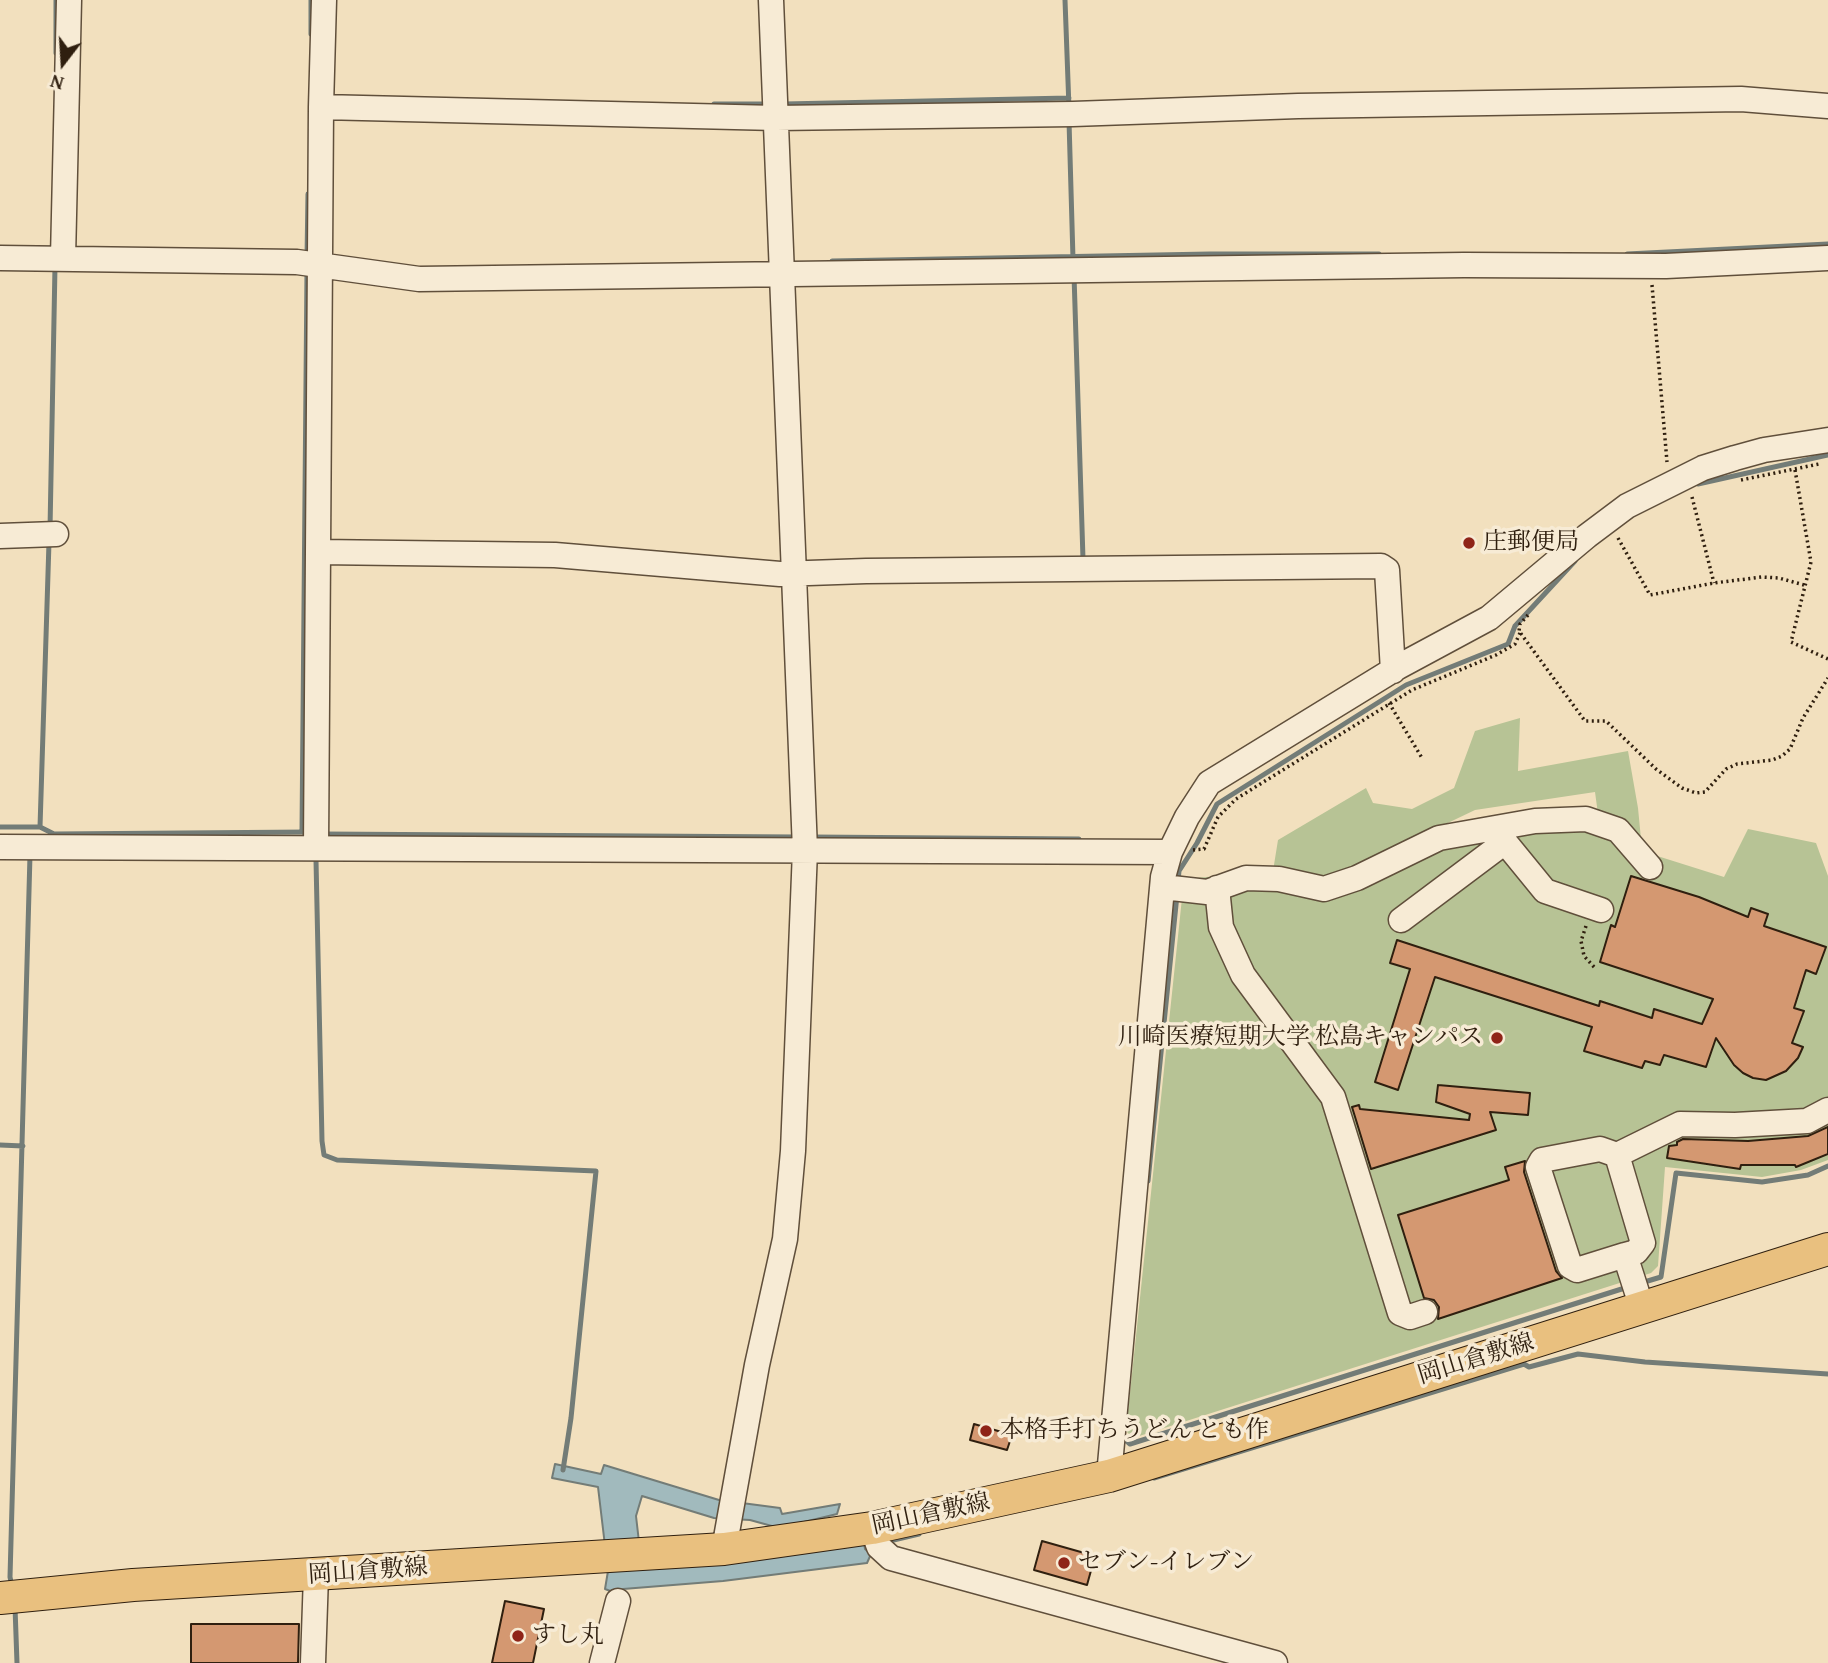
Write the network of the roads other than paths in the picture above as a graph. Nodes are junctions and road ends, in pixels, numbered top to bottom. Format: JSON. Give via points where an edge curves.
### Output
{"nodes":[{"id":1,"x":69,"y":0,"type":"edge"},
{"id":2,"x":324,"y":0,"type":"edge"},
{"id":3,"x":771,"y":0,"type":"edge"},
{"id":4,"x":1828,"y":106,"type":"edge"},
{"id":5,"x":321,"y":107,"type":"junction"},
{"id":6,"x":776,"y":118,"type":"junction"},
{"id":7,"x":0,"y":258,"type":"edge"},
{"id":8,"x":55,"y":258,"type":"junction"},
{"id":9,"x":1828,"y":258,"type":"edge"},
{"id":10,"x":311,"y":263,"type":"junction"},
{"id":11,"x":783,"y":267,"type":"junction"},
{"id":12,"x":1828,"y":440,"type":"edge"},
{"id":13,"x":50,"y":534,"type":"dead end"},
{"id":14,"x":0,"y":536,"type":"edge"},
{"id":15,"x":319,"y":544,"type":"junction"},
{"id":16,"x":793,"y":567,"type":"junction"},
{"id":17,"x":1398,"y":667,"type":"junction"},
{"id":18,"x":1502,"y":835,"type":"junction"},
{"id":19,"x":316,"y":839,"type":"junction"},
{"id":20,"x":804,"y":841,"type":"junction"},
{"id":21,"x":20,"y":847,"type":"edge"},
{"id":22,"x":1170,"y":852,"type":"junction"},
{"id":23,"x":1650,"y":867,"type":"dead end"},
{"id":24,"x":1172,"y":888,"type":"junction"},
{"id":25,"x":1217,"y":888,"type":"junction"},
{"id":26,"x":1596,"y":909,"type":"road end"},
{"id":27,"x":1401,"y":920,"type":"dead end"},
{"id":28,"x":1828,"y":1110,"type":"edge"},
{"id":29,"x":1617,"y":1155,"type":"junction"},
{"id":30,"x":1828,"y":1249,"type":"edge"},
{"id":31,"x":1634,"y":1283,"type":"junction"},
{"id":32,"x":1425,"y":1312,"type":"dead end"},
{"id":33,"x":1109,"y":1476,"type":"junction"},
{"id":34,"x":876,"y":1539,"type":"junction"},
{"id":35,"x":724,"y":1549,"type":"junction"},
{"id":36,"x":316,"y":1575,"type":"junction"},
{"id":37,"x":9,"y":1597,"type":"edge"},
{"id":38,"x":618,"y":1601,"type":"dead end"},
{"id":39,"x":313,"y":1663,"type":"edge"},
{"id":40,"x":602,"y":1663,"type":"edge"},
{"id":41,"x":1275,"y":1663,"type":"edge"}],
"edges":[{"from":1,"to":8,"type":"street"},
{"from":2,"to":5,"type":"street"},
{"from":3,"to":6,"type":"street"},
{"from":4,"to":6,"type":"street","via":[[1741,99]]},
{"from":5,"to":6,"type":"street"},
{"from":5,"to":10,"type":"street"},
{"from":6,"to":11,"type":"street"},
{"from":7,"to":8,"type":"street"},
{"from":8,"to":10,"type":"street"},
{"from":9,"to":11,"type":"street","via":[[1666,266],[1073,271]]},
{"from":10,"to":11,"type":"street","via":[[419,279]]},
{"from":10,"to":15,"type":"street"},
{"from":11,"to":16,"type":"street"},
{"from":12,"to":17,"type":"street","via":[[1724,461],[1627,506],[1489,618]]},
{"from":13,"to":14,"type":"street"},
{"from":15,"to":16,"type":"street","via":[[555,555],[780,574]]},
{"from":15,"to":19,"type":"street"},
{"from":16,"to":17,"type":"street","via":[[1381,566],[1387,570]]},
{"from":16,"to":20,"type":"street"},
{"from":17,"to":22,"type":"street","via":[[1209,783]]},
{"from":18,"to":23,"type":"street","via":[[1535,821],[1586,819],[1618,830]]},
{"from":18,"to":25,"type":"street","via":[[1439,838],[1324,889],[1279,879],[1246,878]]},
{"from":18,"to":26,"type":"street","via":[[1545,891]]},
{"from":18,"to":27,"type":"street"},
{"from":19,"to":20,"type":"street"},
{"from":19,"to":21,"type":"street"},
{"from":20,"to":22,"type":"street"},
{"from":20,"to":35,"type":"street","via":[[793,1151],[785,1239]]},
{"from":22,"to":24,"type":"street"},
{"from":24,"to":25,"type":"street","via":[[1207,892]]},
{"from":24,"to":33,"type":"street"},
{"from":25,"to":32,"type":"street","via":[[1221,927],[1243,975],[1333,1097],[1400,1313],[1410,1317]]},
{"from":28,"to":29,"type":"street","via":[[1807,1121],[1680,1124]]},
{"from":29,"to":31,"type":"street","via":[[1643,1243],[1636,1252]]},
{"from":29,"to":31,"type":"street","via":[[1600,1149],[1542,1160],[1538,1167],[1570,1266]]},
{"from":30,"to":31,"type":"main road","name":"岡山倉敷線"},
{"from":31,"to":33,"type":"main road","name":"岡山倉敷線"},
{"from":33,"to":34,"type":"main road","name":"岡山倉敷線"},
{"from":34,"to":35,"type":"main road","name":"岡山倉敷線"},
{"from":34,"to":41,"type":"street","via":[[891,1558]]},
{"from":35,"to":36,"type":"main road","name":"岡山倉敷線"},
{"from":36,"to":37,"type":"main road","name":"岡山倉敷線"},
{"from":36,"to":39,"type":"street"},
{"from":38,"to":40,"type":"street"}]}
